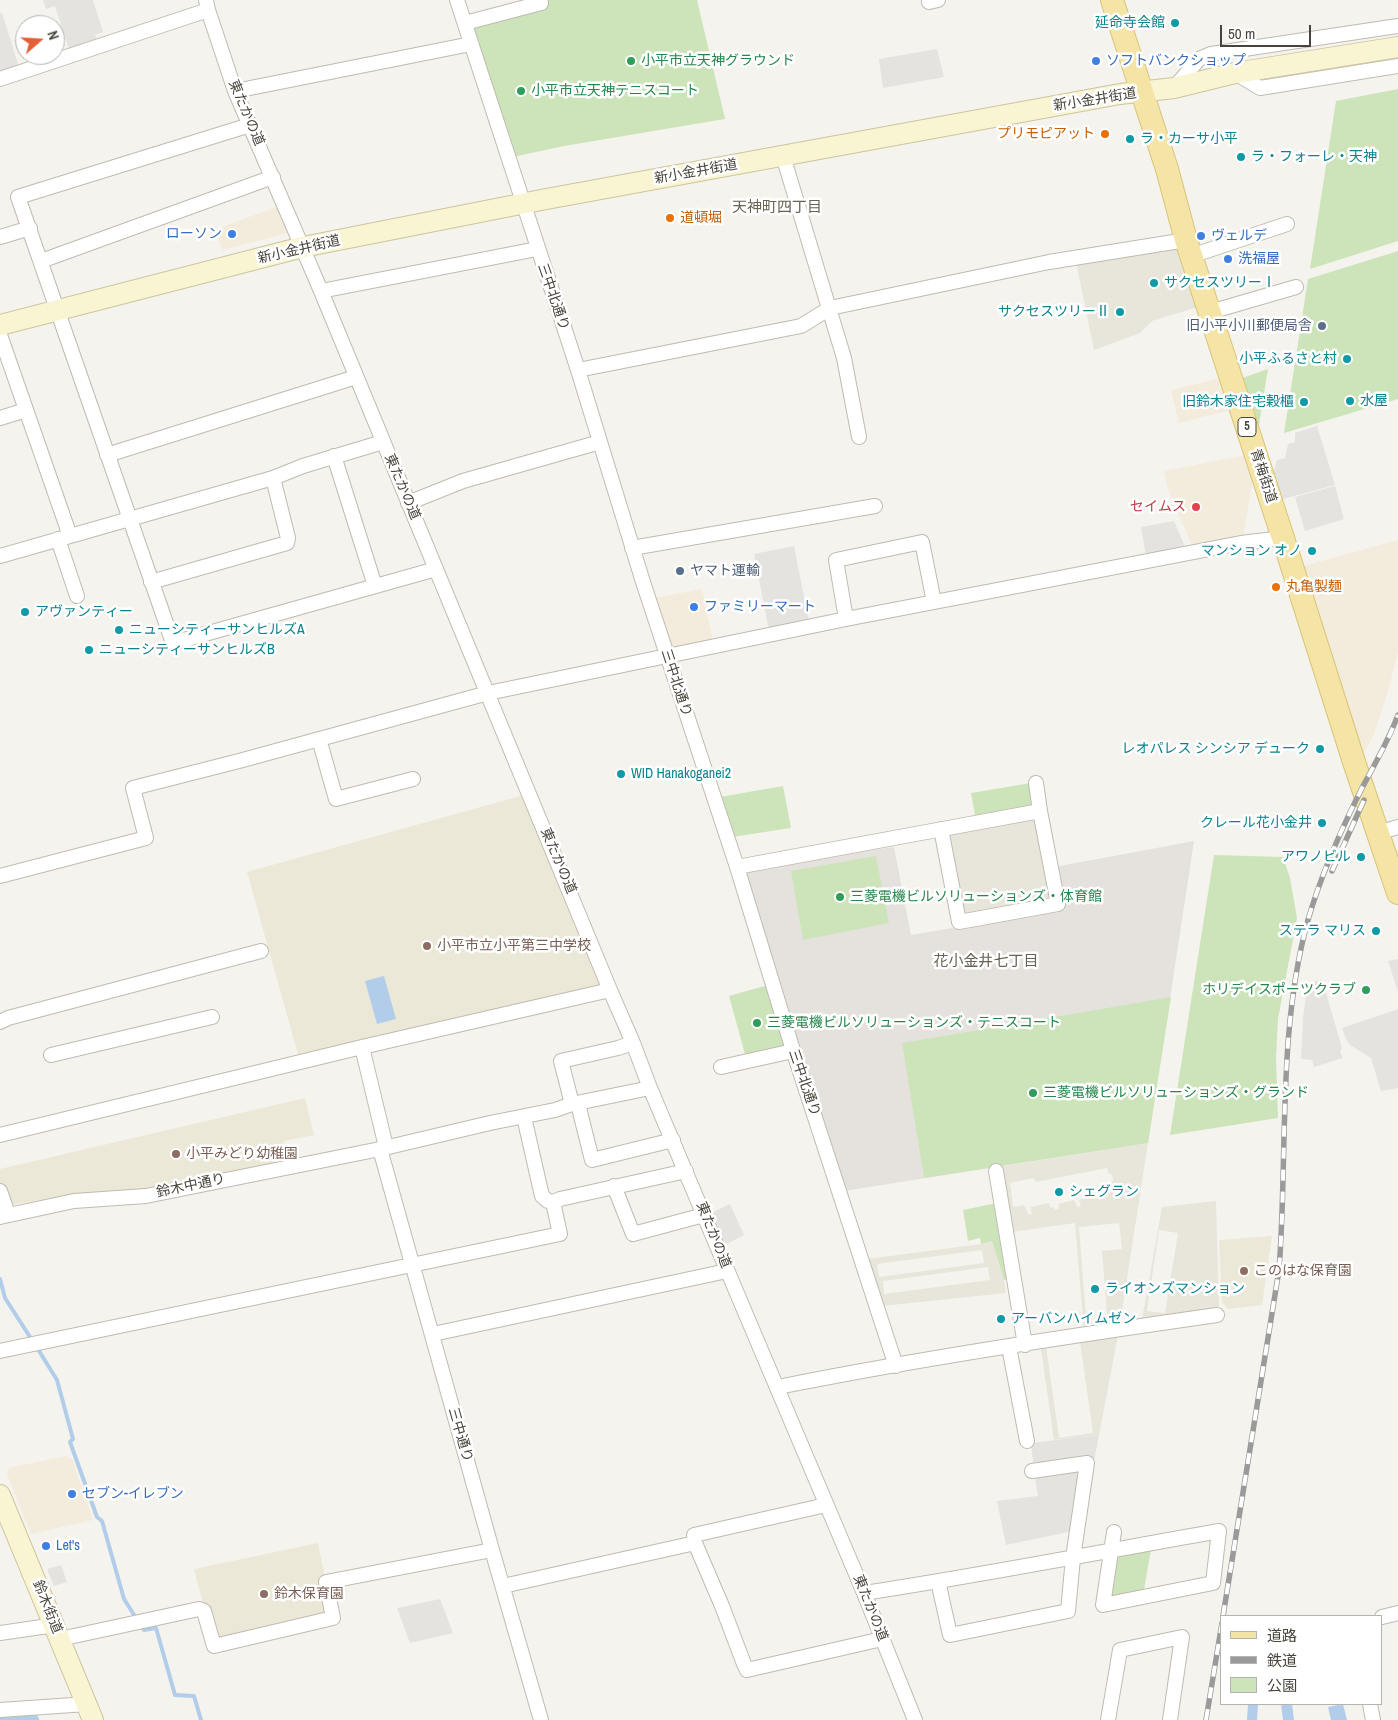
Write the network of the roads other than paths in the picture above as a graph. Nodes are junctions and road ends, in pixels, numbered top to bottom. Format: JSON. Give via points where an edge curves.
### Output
{"nodes":[{"id":1,"x":457,"y":0,"type":"edge"},
{"id":2,"x":929,"y":0,"type":"edge"},
{"id":3,"x":938,"y":0,"type":"edge"},
{"id":4,"x":1112,"y":0,"type":"edge"},
{"id":5,"x":541,"y":3,"type":"dead end"},
{"id":6,"x":207,"y":5,"type":"edge"},
{"id":7,"x":465,"y":23,"type":"junction"},
{"id":8,"x":1398,"y":26,"type":"edge"},
{"id":9,"x":471,"y":44,"type":"junction"},
{"id":10,"x":1398,"y":47,"type":"edge"},
{"id":11,"x":1398,"y":66,"type":"edge"},
{"id":12,"x":1235,"y":73,"type":"junction"},
{"id":13,"x":0,"y":79,"type":"edge"},
{"id":14,"x":1174,"y":88,"type":"junction"},
{"id":15,"x":235,"y":91,"type":"junction"},
{"id":16,"x":1143,"y":92,"type":"junction"},
{"id":17,"x":250,"y":125,"type":"junction"},
{"id":18,"x":783,"y":156,"type":"junction"},
{"id":19,"x":273,"y":177,"type":"junction"},
{"id":20,"x":523,"y":204,"type":"junction"},
{"id":21,"x":1287,"y":224,"type":"dead end"},
{"id":22,"x":30,"y":228,"type":"junction"},
{"id":23,"x":0,"y":237,"type":"edge"},
{"id":24,"x":302,"y":247,"type":"junction"},
{"id":25,"x":1189,"y":248,"type":"junction"},
{"id":26,"x":537,"y":249,"type":"junction"},
{"id":27,"x":41,"y":261,"type":"junction"},
{"id":28,"x":1296,"y":288,"type":"dead end"},
{"id":29,"x":321,"y":291,"type":"junction"},
{"id":30,"x":830,"y":308,"type":"junction"},
{"id":31,"x":58,"y":310,"type":"junction"},
{"id":32,"x":1210,"y":312,"type":"junction"},
{"id":33,"x":0,"y":325,"type":"edge"},
{"id":34,"x":0,"y":335,"type":"edge"},
{"id":35,"x":578,"y":370,"type":"junction"},
{"id":36,"x":356,"y":377,"type":"junction"},
{"id":37,"x":26,"y":410,"type":"junction"},
{"id":38,"x":0,"y":418,"type":"edge"},
{"id":39,"x":859,"y":438,"type":"dead end"},
{"id":40,"x":382,"y":442,"type":"junction"},
{"id":41,"x":600,"y":442,"type":"junction"},
{"id":42,"x":107,"y":455,"type":"junction"},
{"id":43,"x":334,"y":456,"type":"junction"},
{"id":44,"x":273,"y":478,"type":"junction"},
{"id":45,"x":408,"y":503,"type":"junction"},
{"id":46,"x":875,"y":506,"type":"dead end"},
{"id":47,"x":129,"y":519,"type":"junction"},
{"id":48,"x":64,"y":537,"type":"junction"},
{"id":49,"x":1283,"y":538,"type":"junction"},
{"id":50,"x":632,"y":548,"type":"junction"},
{"id":51,"x":0,"y":556,"type":"edge"},
{"id":52,"x":436,"y":569,"type":"junction"},
{"id":53,"x":151,"y":582,"type":"junction"},
{"id":54,"x":374,"y":586,"type":"junction"},
{"id":55,"x":77,"y":596,"type":"dead end"},
{"id":56,"x":934,"y":602,"type":"junction"},
{"id":57,"x":846,"y":619,"type":"junction"},
{"id":58,"x":667,"y":655,"type":"junction"},
{"id":59,"x":488,"y":693,"type":"junction"},
{"id":60,"x":319,"y":739,"type":"junction"},
{"id":61,"x":414,"y":780,"type":"dead end"},
{"id":62,"x":1036,"y":783,"type":"dead end"},
{"id":63,"x":1040,"y":811,"type":"junction"},
{"id":64,"x":940,"y":829,"type":"junction"},
{"id":65,"x":1388,"y":830,"type":"edge"},
{"id":66,"x":737,"y":867,"type":"junction"},
{"id":67,"x":0,"y":876,"type":"edge"},
{"id":68,"x":1398,"y":893,"type":"edge"},
{"id":69,"x":261,"y":951,"type":"dead end"},
{"id":70,"x":610,"y":990,"type":"junction"},
{"id":71,"x":212,"y":1017,"type":"dead end"},
{"id":72,"x":0,"y":1022,"type":"edge"},
{"id":73,"x":634,"y":1043,"type":"junction"},
{"id":74,"x":362,"y":1047,"type":"junction"},
{"id":75,"x":793,"y":1052,"type":"junction"},
{"id":76,"x":51,"y":1055,"type":"dead end"},
{"id":77,"x":721,"y":1067,"type":"dead end"},
{"id":78,"x":650,"y":1088,"type":"junction"},
{"id":79,"x":575,"y":1104,"type":"junction"},
{"id":80,"x":524,"y":1117,"type":"junction"},
{"id":81,"x":0,"y":1135,"type":"edge"},
{"id":82,"x":673,"y":1140,"type":"junction"},
{"id":83,"x":383,"y":1148,"type":"junction"},
{"id":84,"x":686,"y":1170,"type":"junction"},
{"id":85,"x":996,"y":1171,"type":"dead end"},
{"id":86,"x":614,"y":1186,"type":"junction"},
{"id":87,"x":0,"y":1191,"type":"edge"},
{"id":88,"x":553,"y":1202,"type":"junction"},
{"id":89,"x":704,"y":1215,"type":"junction"},
{"id":90,"x":4,"y":1216,"type":"edge"},
{"id":91,"x":412,"y":1264,"type":"junction"},
{"id":92,"x":727,"y":1271,"type":"junction"},
{"id":93,"x":1217,"y":1315,"type":"dead end"},
{"id":94,"x":433,"y":1334,"type":"junction"},
{"id":95,"x":1024,"y":1345,"type":"junction"},
{"id":96,"x":1009,"y":1347,"type":"junction"},
{"id":97,"x":0,"y":1352,"type":"edge"},
{"id":98,"x":896,"y":1366,"type":"junction"},
{"id":99,"x":778,"y":1387,"type":"junction"},
{"id":100,"x":1027,"y":1441,"type":"dead end"},
{"id":101,"x":1032,"y":1471,"type":"dead end"},
{"id":102,"x":0,"y":1495,"type":"edge"},
{"id":103,"x":826,"y":1505,"type":"junction"},
{"id":104,"x":1114,"y":1532,"type":"dead end"},
{"id":105,"x":695,"y":1543,"type":"junction"},
{"id":106,"x":492,"y":1550,"type":"junction"},
{"id":107,"x":1111,"y":1550,"type":"junction"},
{"id":108,"x":1073,"y":1558,"type":"junction"},
{"id":109,"x":938,"y":1582,"type":"junction"},
{"id":110,"x":503,"y":1586,"type":"junction"},
{"id":111,"x":864,"y":1593,"type":"junction"},
{"id":112,"x":1398,"y":1613,"type":"edge"},
{"id":113,"x":1383,"y":1617,"type":"edge"},
{"id":114,"x":57,"y":1632,"type":"junction"},
{"id":115,"x":0,"y":1633,"type":"edge"},
{"id":116,"x":882,"y":1639,"type":"junction"},
{"id":117,"x":1370,"y":1705,"type":"edge"},
{"id":118,"x":0,"y":1710,"type":"edge"},
{"id":119,"x":90,"y":1712,"type":"edge"},
{"id":120,"x":541,"y":1720,"type":"edge"},
{"id":121,"x":915,"y":1720,"type":"edge"},
{"id":122,"x":1108,"y":1720,"type":"edge"},
{"id":123,"x":1170,"y":1720,"type":"edge"},
{"id":124,"x":1373,"y":1720,"type":"edge"}],
"edges":[{"from":1,"to":7,"type":"street","name":"三中北通り"},
{"from":2,"to":3,"type":"street"},
{"from":4,"to":16,"type":"main road","name":"青梅街道","number":"5"},
{"from":5,"to":7,"type":"street"},
{"from":6,"to":13,"type":"street"},
{"from":6,"to":15,"type":"street","name":"東たかの道"},
{"from":7,"to":9,"type":"street","name":"三中北通り"},
{"from":8,"to":14,"type":"street","via":[[1211,54],[1199,59]]},
{"from":9,"to":15,"type":"street"},
{"from":9,"to":20,"type":"street","name":"三中北通り"},
{"from":10,"to":12,"type":"main road","name":"新小金井街道"},
{"from":11,"to":12,"type":"street","via":[[1260,88]]},
{"from":12,"to":14,"type":"main road","name":"新小金井街道"},
{"from":14,"to":16,"type":"main road","name":"新小金井街道"},
{"from":15,"to":17,"type":"street","name":"東たかの道"},
{"from":16,"to":18,"type":"main road","name":"新小金井街道"},
{"from":16,"to":25,"type":"main road","name":"青梅街道","number":"5"},
{"from":17,"to":19,"type":"street","name":"東たかの道"},
{"from":17,"to":22,"type":"street","via":[[18,196]]},
{"from":18,"to":20,"type":"main road","name":"新小金井街道"},
{"from":18,"to":30,"type":"street"},
{"from":19,"to":24,"type":"street","name":"東たかの道"},
{"from":19,"to":27,"type":"street"},
{"from":20,"to":24,"type":"main road","name":"新小金井街道"},
{"from":20,"to":26,"type":"street","name":"三中北通り"},
{"from":21,"to":25,"type":"street"},
{"from":22,"to":23,"type":"street"},
{"from":22,"to":27,"type":"street"},
{"from":24,"to":29,"type":"street","name":"東たかの道"},
{"from":24,"to":31,"type":"main road","name":"新小金井街道"},
{"from":25,"to":30,"type":"street","via":[[1048,262]]},
{"from":25,"to":32,"type":"main road","name":"青梅街道","number":"5"},
{"from":26,"to":29,"type":"street"},
{"from":26,"to":35,"type":"street","name":"三中北通り"},
{"from":27,"to":31,"type":"street"},
{"from":28,"to":32,"type":"street"},
{"from":29,"to":36,"type":"street","name":"東たかの道"},
{"from":30,"to":35,"type":"street","via":[[801,326]]},
{"from":30,"to":39,"type":"street","via":[[844,358]]},
{"from":31,"to":33,"type":"main road","name":"新小金井街道"},
{"from":31,"to":42,"type":"street"},
{"from":32,"to":49,"type":"main road","name":"青梅街道","number":"5"},
{"from":34,"to":37,"type":"street"},
{"from":35,"to":41,"type":"street","name":"三中北通り"},
{"from":36,"to":40,"type":"street","name":"東たかの道"},
{"from":36,"to":42,"type":"street"},
{"from":37,"to":38,"type":"street"},
{"from":37,"to":48,"type":"street"},
{"from":40,"to":43,"type":"street"},
{"from":40,"to":45,"type":"street","name":"東たかの道"},
{"from":41,"to":45,"type":"street","via":[[463,481]]},
{"from":41,"to":50,"type":"street","name":"三中北通り"},
{"from":42,"to":47,"type":"street"},
{"from":43,"to":44,"type":"street"},
{"from":43,"to":54,"type":"street"},
{"from":44,"to":47,"type":"street"},
{"from":44,"to":53,"type":"street","via":[[287,543]]},
{"from":45,"to":52,"type":"street","name":"東たかの道"},
{"from":46,"to":50,"type":"street"},
{"from":47,"to":48,"type":"street"},
{"from":47,"to":53,"type":"street"},
{"from":48,"to":51,"type":"street"},
{"from":48,"to":55,"type":"street"},
{"from":49,"to":56,"type":"street"},
{"from":49,"to":65,"type":"main road","name":"青梅街道","number":"5"},
{"from":50,"to":58,"type":"street","name":"三中北通り"},
{"from":52,"to":54,"type":"street"},
{"from":52,"to":59,"type":"street","name":"東たかの道"},
{"from":53,"to":54,"type":"street","via":[[173,643]]},
{"from":56,"to":57,"type":"street"},
{"from":56,"to":57,"type":"street","via":[[922,542],[836,560]]},
{"from":57,"to":58,"type":"street"},
{"from":58,"to":59,"type":"street"},
{"from":58,"to":66,"type":"street","name":"三中北通り"},
{"from":59,"to":60,"type":"street"},
{"from":59,"to":70,"type":"street","name":"東たかの道"},
{"from":60,"to":61,"type":"street","via":[[336,800]]},
{"from":60,"to":67,"type":"street","via":[[133,788],[146,838]]},
{"from":62,"to":63,"type":"street"},
{"from":63,"to":64,"type":"street"},
{"from":63,"to":64,"type":"street","via":[[1058,904],[959,922]]},
{"from":64,"to":66,"type":"street"},
{"from":65,"to":68,"type":"main road","name":"青梅街道","number":"5"},
{"from":66,"to":75,"type":"street","name":"三中北通り"},
{"from":69,"to":72,"type":"street"},
{"from":70,"to":73,"type":"street","name":"東たかの道"},
{"from":70,"to":74,"type":"street"},
{"from":71,"to":76,"type":"street"},
{"from":73,"to":78,"type":"street","name":"東たかの道"},
{"from":73,"to":79,"type":"street","via":[[561,1061]]},
{"from":74,"to":81,"type":"street"},
{"from":74,"to":83,"type":"street","name":"三中通り"},
{"from":75,"to":77,"type":"street"},
{"from":75,"to":98,"type":"street","name":"三中北通り"},
{"from":78,"to":79,"type":"street","name":"鈴木中通り"},
{"from":78,"to":82,"type":"street","name":"東たかの道"},
{"from":79,"to":80,"type":"street","name":"鈴木中通り"},
{"from":79,"to":82,"type":"street","via":[[592,1160]]},
{"from":80,"to":83,"type":"street","name":"鈴木中通り"},
{"from":80,"to":88,"type":"street","via":[[542,1196]]},
{"from":82,"to":84,"type":"street","name":"東たかの道"},
{"from":83,"to":90,"type":"street","name":"鈴木中通り","via":[[146,1196],[74,1200]]},
{"from":83,"to":91,"type":"street","name":"三中通り"},
{"from":84,"to":86,"type":"street"},
{"from":84,"to":89,"type":"street","name":"東たかの道"},
{"from":85,"to":95,"type":"street"},
{"from":86,"to":88,"type":"street"},
{"from":86,"to":89,"type":"street","via":[[633,1234]]},
{"from":87,"to":90,"type":"street"},
{"from":88,"to":91,"type":"street","via":[[560,1234]]},
{"from":89,"to":92,"type":"street","name":"東たかの道"},
{"from":91,"to":94,"type":"street","name":"三中通り"},
{"from":91,"to":97,"type":"street"},
{"from":92,"to":94,"type":"street"},
{"from":92,"to":99,"type":"street","name":"東たかの道"},
{"from":93,"to":95,"type":"street"},
{"from":94,"to":106,"type":"street","name":"三中通り"},
{"from":95,"to":96,"type":"street"},
{"from":96,"to":98,"type":"street"},
{"from":96,"to":100,"type":"street"},
{"from":98,"to":99,"type":"street"},
{"from":99,"to":103,"type":"street","name":"東たかの道"},
{"from":101,"to":108,"type":"street","via":[[1087,1464]]},
{"from":102,"to":114,"type":"main road","name":"鈴木街道"},
{"from":103,"to":105,"type":"street","via":[[694,1535]]},
{"from":103,"to":111,"type":"street","name":"東たかの道"},
{"from":104,"to":107,"type":"street"},
{"from":105,"to":110,"type":"street"},
{"from":105,"to":116,"type":"street","via":[[747,1670]]},
{"from":106,"to":110,"type":"street","name":"三中通り"},
{"from":106,"to":114,"type":"street","via":[[326,1582],[333,1618],[214,1646],[204,1611],[199,1610]]},
{"from":107,"to":107,"type":"street","via":[[1161,1541],[1219,1531],[1213,1583],[1103,1605]]},
{"from":107,"to":108,"type":"street"},
{"from":108,"to":109,"type":"street"},
{"from":108,"to":109,"type":"street","via":[[1068,1611],[950,1635]]},
{"from":109,"to":111,"type":"street"},
{"from":110,"to":120,"type":"street","name":"三中通り"},
{"from":111,"to":116,"type":"street","name":"東たかの道"},
{"from":112,"to":113,"type":"street"},
{"from":114,"to":115,"type":"street"},
{"from":114,"to":119,"type":"main road","name":"鈴木街道"},
{"from":116,"to":121,"type":"street","name":"東たかの道"},
{"from":117,"to":124,"type":"street"},
{"from":118,"to":119,"type":"street"},
{"from":122,"to":123,"type":"street","via":[[1120,1650],[1182,1637]]}]}
